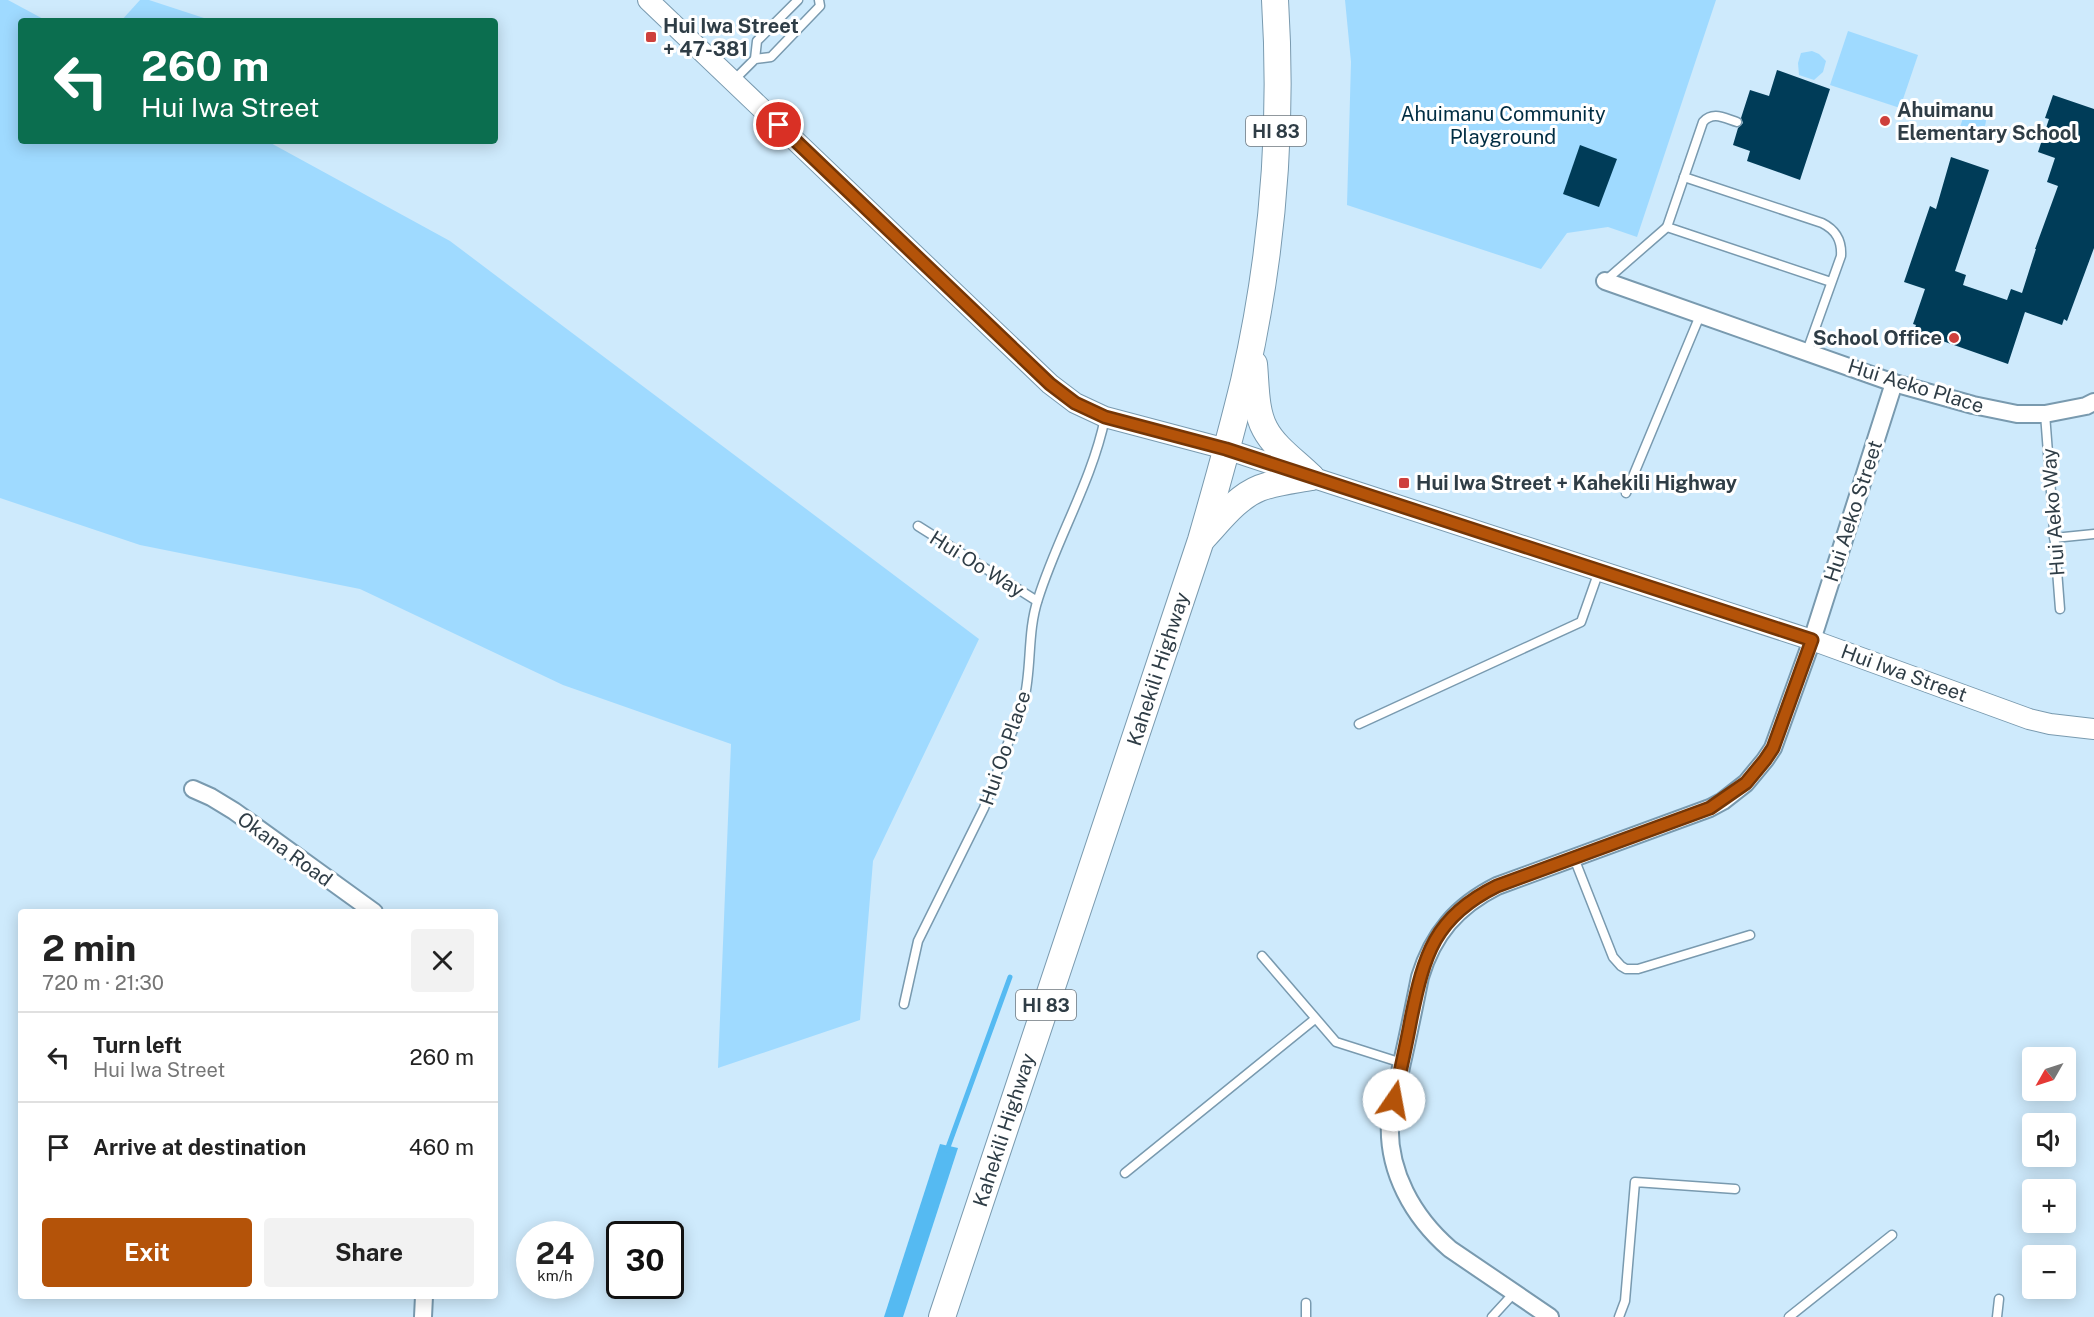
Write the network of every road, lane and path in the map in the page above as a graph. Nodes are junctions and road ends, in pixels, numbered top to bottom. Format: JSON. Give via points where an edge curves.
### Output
{"nodes":[{"id":1,"x":648,"y":0,"type":"edge"},
{"id":2,"x":798,"y":0,"type":"edge"},
{"id":3,"x":819,"y":0,"type":"edge"},
{"id":4,"x":1275,"y":0,"type":"edge"},
{"id":5,"x":755,"y":59,"type":"junction"},
{"id":6,"x":733,"y":81,"type":"junction"},
{"id":7,"x":1737,"y":122,"type":"dead end"},
{"id":8,"x":1684,"y":177,"type":"junction"},
{"id":9,"x":1667,"y":227,"type":"junction"},
{"id":10,"x":1605,"y":281,"type":"joint"},
{"id":11,"x":1832,"y":282,"type":"junction"},
{"id":12,"x":1701,"y":313,"type":"junction"},
{"id":13,"x":1251,"y":343,"type":"junction"},
{"id":14,"x":1807,"y":351,"type":"junction"},
{"id":15,"x":1894,"y":383,"type":"junction"},
{"id":16,"x":2094,"y":402,"type":"edge"},
{"id":17,"x":2045,"y":414,"type":"junction"},
{"id":18,"x":1105,"y":417,"type":"junction"},
{"id":19,"x":1226,"y":449,"type":"junction"},
{"id":20,"x":1311,"y":477,"type":"junction"},
{"id":21,"x":1626,"y":493,"type":"dead end"},
{"id":22,"x":918,"y":526,"type":"dead end"},
{"id":23,"x":2094,"y":534,"type":"edge"},
{"id":24,"x":2054,"y":538,"type":"junction"},
{"id":25,"x":1201,"y":540,"type":"junction"},
{"id":26,"x":1599,"y":571,"type":"junction"},
{"id":27,"x":1037,"y":601,"type":"junction"},
{"id":28,"x":2060,"y":609,"type":"dead end"},
{"id":29,"x":1812,"y":640,"type":"junction"},
{"id":30,"x":1359,"y":724,"type":"dead end"},
{"id":31,"x":2094,"y":729,"type":"edge"},
{"id":32,"x":193,"y":789,"type":"dead end"},
{"id":33,"x":1574,"y":858,"type":"junction"},
{"id":34,"x":370,"y":909,"type":"edge"},
{"id":35,"x":1750,"y":935,"type":"dead end"},
{"id":36,"x":1262,"y":956,"type":"dead end"},
{"id":37,"x":904,"y":1004,"type":"dead end"},
{"id":38,"x":1315,"y":1019,"type":"junction"},
{"id":39,"x":1402,"y":1063,"type":"junction"},
{"id":40,"x":1125,"y":1173,"type":"dead end"},
{"id":41,"x":1736,"y":1189,"type":"dead end"},
{"id":42,"x":1892,"y":1235,"type":"dead end"},
{"id":43,"x":1515,"y":1293,"type":"junction"},
{"id":44,"x":424,"y":1299,"type":"edge"},
{"id":45,"x":1999,"y":1299,"type":"dead end"},
{"id":46,"x":1306,"y":1303,"type":"dead end"},
{"id":47,"x":423,"y":1317,"type":"edge"},
{"id":48,"x":942,"y":1317,"type":"edge"},
{"id":49,"x":1306,"y":1317,"type":"edge"},
{"id":50,"x":1492,"y":1317,"type":"edge"},
{"id":51,"x":1550,"y":1317,"type":"edge"},
{"id":52,"x":1618,"y":1317,"type":"edge"},
{"id":53,"x":1789,"y":1317,"type":"edge"},
{"id":54,"x":1997,"y":1317,"type":"edge"}],
"edges":[{"from":1,"to":6,"type":"street","name":"Hui Iwa Street"},
{"from":2,"to":5,"type":"lane","via":[[757,41]]},
{"from":3,"to":5,"type":"lane","via":[[820,6],[771,57]]},
{"from":4,"to":13,"type":"main road","name":"Kahekili Highway","number":"HI 83","via":[[1277,80],[1272,201]]},
{"from":5,"to":6,"type":"lane"},
{"from":6,"to":18,"type":"street","name":"Hui Iwa Street","via":[[1050,384],[1075,403]]},
{"from":7,"to":8,"type":"lane","via":[[1715,116],[1706,119]]},
{"from":8,"to":9,"type":"lane"},
{"from":8,"to":11,"type":"lane","via":[[1828,226],[1842,249]]},
{"from":9,"to":10,"type":"lane"},
{"from":9,"to":11,"type":"lane"},
{"from":10,"to":12,"type":"street","name":"Hui Aeko Place"},
{"from":11,"to":14,"type":"lane"},
{"from":12,"to":14,"type":"street","name":"Hui Aeko Place"},
{"from":12,"to":21,"type":"lane"},
{"from":13,"to":19,"type":"main road","name":"Kahekili Highway","number":"HI 83"},
{"from":13,"to":20,"type":"main road","via":[[1264,429]]},
{"from":14,"to":15,"type":"street","name":"Hui Aeko Place"},
{"from":15,"to":17,"type":"street","name":"Hui Aeko Place","via":[[2017,414]]},
{"from":15,"to":29,"type":"street","name":"Hui Aeko Street"},
{"from":16,"to":17,"type":"street","name":"Hui Aeko Place"},
{"from":17,"to":24,"type":"lane","name":"Hui Aeko Way"},
{"from":18,"to":19,"type":"street","name":"Hui Iwa Street"},
{"from":18,"to":27,"type":"lane","name":"Hui Oo Place","via":[[1097,452]]},
{"from":19,"to":20,"type":"street","name":"Hui Iwa Street"},
{"from":19,"to":25,"type":"main road","name":"Kahekili Highway","number":"HI 83"},
{"from":20,"to":25,"type":"main road","via":[[1260,488],[1245,496]]},
{"from":20,"to":26,"type":"street","name":"Hui Iwa Street"},
{"from":22,"to":27,"type":"lane","name":"Hui Oo Way"},
{"from":23,"to":24,"type":"lane"},
{"from":24,"to":28,"type":"lane","name":"Hui Aeko Way"},
{"from":25,"to":48,"type":"main road","name":"Kahekili Highway","number":"HI 83"},
{"from":26,"to":29,"type":"street","name":"Hui Iwa Street"},
{"from":26,"to":30,"type":"lane","via":[[1581,622]]},
{"from":27,"to":37,"type":"lane","name":"Hui Oo Place","via":[[1024,700],[984,808],[918,941]]},
{"from":29,"to":31,"type":"street","name":"Hui Iwa Street","via":[[2029,719]]},
{"from":29,"to":33,"type":"street","name":"Hui Aeko Street","via":[[1773,748],[1746,783],[1710,808]]},
{"from":32,"to":34,"type":"street","name":"Okana Road","via":[[228,808]]},
{"from":33,"to":35,"type":"lane","via":[[1613,957],[1626,969],[1638,969]]},
{"from":33,"to":39,"type":"street","name":"Hui Aeko Street","via":[[1481,893],[1443,927],[1420,977]]},
{"from":36,"to":38,"type":"lane"},
{"from":38,"to":39,"type":"lane","via":[[1341,1045]]},
{"from":38,"to":40,"type":"lane"},
{"from":39,"to":43,"type":"street","name":"Hui Aeko Street","via":[[1390,1119],[1392,1154],[1402,1188],[1418,1216],[1438,1239]]},
{"from":41,"to":52,"type":"lane","via":[[1635,1182],[1625,1301]]},
{"from":42,"to":53,"type":"lane"},
{"from":43,"to":50,"type":"lane"},
{"from":43,"to":51,"type":"street","name":"Hui Aeko Street"},
{"from":44,"to":47,"type":"street"},
{"from":45,"to":54,"type":"lane"},
{"from":46,"to":49,"type":"lane"}]}
